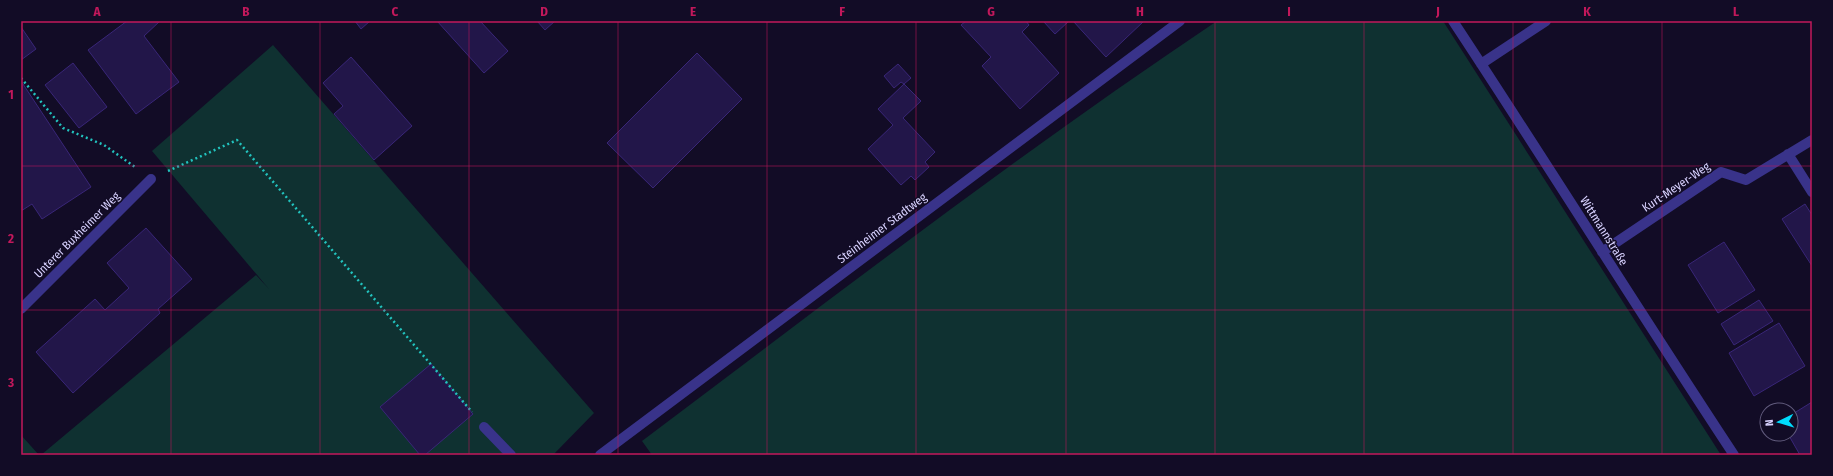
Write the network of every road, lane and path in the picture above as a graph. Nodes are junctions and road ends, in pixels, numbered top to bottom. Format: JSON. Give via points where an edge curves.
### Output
{"nodes":[{"id":1,"x":1180,"y":21,"type":"edge"},
{"id":2,"x":1453,"y":21,"type":"edge"},
{"id":3,"x":1546,"y":21,"type":"edge"},
{"id":4,"x":1481,"y":64,"type":"junction"},
{"id":5,"x":21,"y":78,"type":"edge"},
{"id":6,"x":1812,"y":140,"type":"edge"},
{"id":7,"x":1788,"y":154,"type":"junction"},
{"id":8,"x":150,"y":179,"type":"junction"},
{"id":9,"x":1812,"y":192,"type":"edge"},
{"id":10,"x":1602,"y":252,"type":"junction"},
{"id":11,"x":21,"y":309,"type":"edge"},
{"id":12,"x":484,"y":427,"type":"joint"},
{"id":13,"x":511,"y":455,"type":"edge"},
{"id":14,"x":600,"y":455,"type":"edge"},
{"id":15,"x":1734,"y":455,"type":"edge"}],
"edges":[{"from":1,"to":14,"type":"street","name":"Steinheimer Stadtweg"},
{"from":2,"to":4,"type":"street","name":"Wittmannstraße"},
{"from":3,"to":4,"type":"street"},
{"from":4,"to":10,"type":"street","name":"Wittmannstraße"},
{"from":5,"to":8,"type":"path","via":[[63,128],[104,145]]},
{"from":6,"to":7,"type":"street","name":"Kurt-Meyer-Weg"},
{"from":7,"to":9,"type":"street"},
{"from":7,"to":10,"type":"street","name":"Kurt-Meyer-Weg","via":[[1746,180],[1721,172]]},
{"from":8,"to":11,"type":"street","name":"Unterer Buxheimer Weg"},
{"from":8,"to":12,"type":"path","via":[[237,140]]},
{"from":10,"to":15,"type":"street","name":"Wittmannstraße"},
{"from":12,"to":13,"type":"street"}]}
